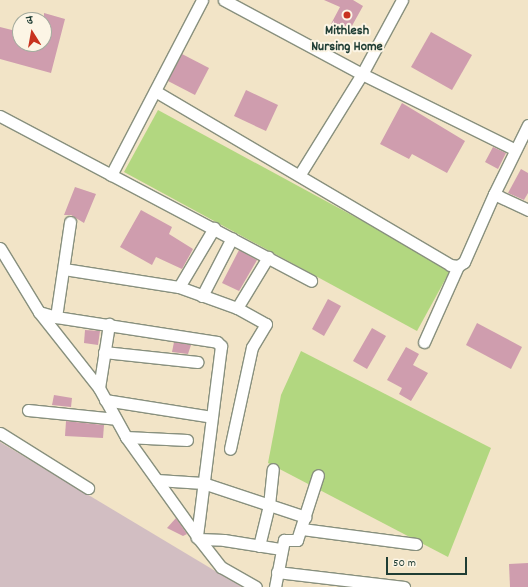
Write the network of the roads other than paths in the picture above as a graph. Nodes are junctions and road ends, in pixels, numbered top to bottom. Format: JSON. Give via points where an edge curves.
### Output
{"nodes":[{"id":1,"x":202,"y":0,"type":"edge"},
{"id":2,"x":224,"y":0,"type":"edge"},
{"id":3,"x":402,"y":0,"type":"edge"},
{"id":4,"x":362,"y":74,"type":"junction"},
{"id":5,"x":155,"y":91,"type":"junction"},
{"id":6,"x":0,"y":116,"type":"edge"},
{"id":7,"x":528,"y":125,"type":"edge"},
{"id":8,"x":514,"y":149,"type":"junction"},
{"id":9,"x":300,"y":174,"type":"junction"},
{"id":10,"x":111,"y":175,"type":"junction"},
{"id":11,"x":494,"y":194,"type":"junction"},
{"id":12,"x":528,"y":210,"type":"edge"},
{"id":13,"x":70,"y":222,"type":"dead end"},
{"id":14,"x":214,"y":228,"type":"junction"},
{"id":15,"x":232,"y":238,"type":"junction"},
{"id":16,"x":0,"y":248,"type":"edge"},
{"id":17,"x":268,"y":256,"type":"junction"},
{"id":18,"x":458,"y":266,"type":"junction"},
{"id":19,"x":64,"y":269,"type":"junction"},
{"id":20,"x":311,"y":281,"type":"dead end"},
{"id":21,"x":178,"y":287,"type":"junction"},
{"id":22,"x":202,"y":296,"type":"junction"},
{"id":23,"x":237,"y":308,"type":"junction"},
{"id":24,"x":39,"y":312,"type":"junction"},
{"id":25,"x":56,"y":317,"type":"junction"},
{"id":26,"x":109,"y":324,"type":"junction"},
{"id":27,"x":424,"y":342,"type":"dead end"},
{"id":28,"x":104,"y":352,"type":"junction"},
{"id":29,"x":197,"y":362,"type":"dead end"},
{"id":30,"x":99,"y":388,"type":"junction"},
{"id":31,"x":105,"y":400,"type":"junction"},
{"id":32,"x":28,"y":410,"type":"dead end"},
{"id":33,"x":212,"y":417,"type":"junction"},
{"id":34,"x":116,"y":419,"type":"junction"},
{"id":35,"x":0,"y":433,"type":"edge"},
{"id":36,"x":126,"y":438,"type":"junction"},
{"id":37,"x":187,"y":440,"type":"dead end"},
{"id":38,"x":230,"y":449,"type":"dead end"},
{"id":39,"x":273,"y":469,"type":"dead end"},
{"id":40,"x":318,"y":475,"type":"dead end"},
{"id":41,"x":157,"y":480,"type":"junction"},
{"id":42,"x":203,"y":483,"type":"junction"},
{"id":43,"x":88,"y":488,"type":"dead end"},
{"id":44,"x":270,"y":505,"type":"junction"},
{"id":45,"x":305,"y":517,"type":"junction"},
{"id":46,"x":302,"y":530,"type":"junction"},
{"id":47,"x":198,"y":538,"type":"junction"},
{"id":48,"x":416,"y":544,"type":"dead end"},
{"id":49,"x":259,"y":546,"type":"junction"},
{"id":50,"x":281,"y":549,"type":"junction"},
{"id":51,"x":277,"y":572,"type":"junction"},
{"id":52,"x":256,"y":587,"type":"edge"},
{"id":53,"x":275,"y":587,"type":"edge"},
{"id":54,"x":404,"y":587,"type":"edge"}],
"edges":[{"from":1,"to":5,"type":"street"},
{"from":2,"to":4,"type":"street"},
{"from":3,"to":4,"type":"street"},
{"from":4,"to":8,"type":"street"},
{"from":4,"to":9,"type":"street"},
{"from":5,"to":9,"type":"street"},
{"from":5,"to":10,"type":"street"},
{"from":6,"to":10,"type":"street"},
{"from":7,"to":8,"type":"street"},
{"from":8,"to":11,"type":"street"},
{"from":9,"to":18,"type":"street","via":[[450,265]]},
{"from":10,"to":14,"type":"street"},
{"from":11,"to":12,"type":"street"},
{"from":11,"to":18,"type":"street","via":[[464,262]]},
{"from":13,"to":19,"type":"street"},
{"from":14,"to":15,"type":"street"},
{"from":14,"to":21,"type":"street"},
{"from":15,"to":17,"type":"street"},
{"from":15,"to":22,"type":"street"},
{"from":16,"to":24,"type":"street"},
{"from":17,"to":20,"type":"street"},
{"from":17,"to":23,"type":"street"},
{"from":18,"to":27,"type":"street"},
{"from":19,"to":21,"type":"street"},
{"from":19,"to":25,"type":"street"},
{"from":21,"to":22,"type":"street"},
{"from":22,"to":23,"type":"street"},
{"from":23,"to":38,"type":"street","via":[[266,324],[252,347]]},
{"from":24,"to":25,"type":"street"},
{"from":24,"to":30,"type":"street"},
{"from":25,"to":26,"type":"street"},
{"from":26,"to":28,"type":"street"},
{"from":26,"to":33,"type":"street","via":[[217,342],[221,346]]},
{"from":28,"to":29,"type":"street"},
{"from":28,"to":30,"type":"street"},
{"from":30,"to":31,"type":"street"},
{"from":31,"to":33,"type":"street"},
{"from":31,"to":34,"type":"street"},
{"from":32,"to":34,"type":"street"},
{"from":33,"to":42,"type":"street"},
{"from":34,"to":36,"type":"street"},
{"from":35,"to":43,"type":"street"},
{"from":36,"to":37,"type":"street"},
{"from":36,"to":41,"type":"street"},
{"from":39,"to":44,"type":"street"},
{"from":40,"to":45,"type":"street"},
{"from":41,"to":42,"type":"street"},
{"from":41,"to":47,"type":"street"},
{"from":42,"to":44,"type":"street"},
{"from":42,"to":47,"type":"street"},
{"from":44,"to":45,"type":"street"},
{"from":44,"to":49,"type":"street"},
{"from":45,"to":46,"type":"street"},
{"from":46,"to":48,"type":"street"},
{"from":46,"to":50,"type":"street","via":[[297,540],[284,540]]},
{"from":47,"to":49,"type":"street"},
{"from":47,"to":52,"type":"street","via":[[221,567]]},
{"from":49,"to":50,"type":"street"},
{"from":50,"to":51,"type":"street"},
{"from":51,"to":53,"type":"street"},
{"from":51,"to":54,"type":"street"}]}
